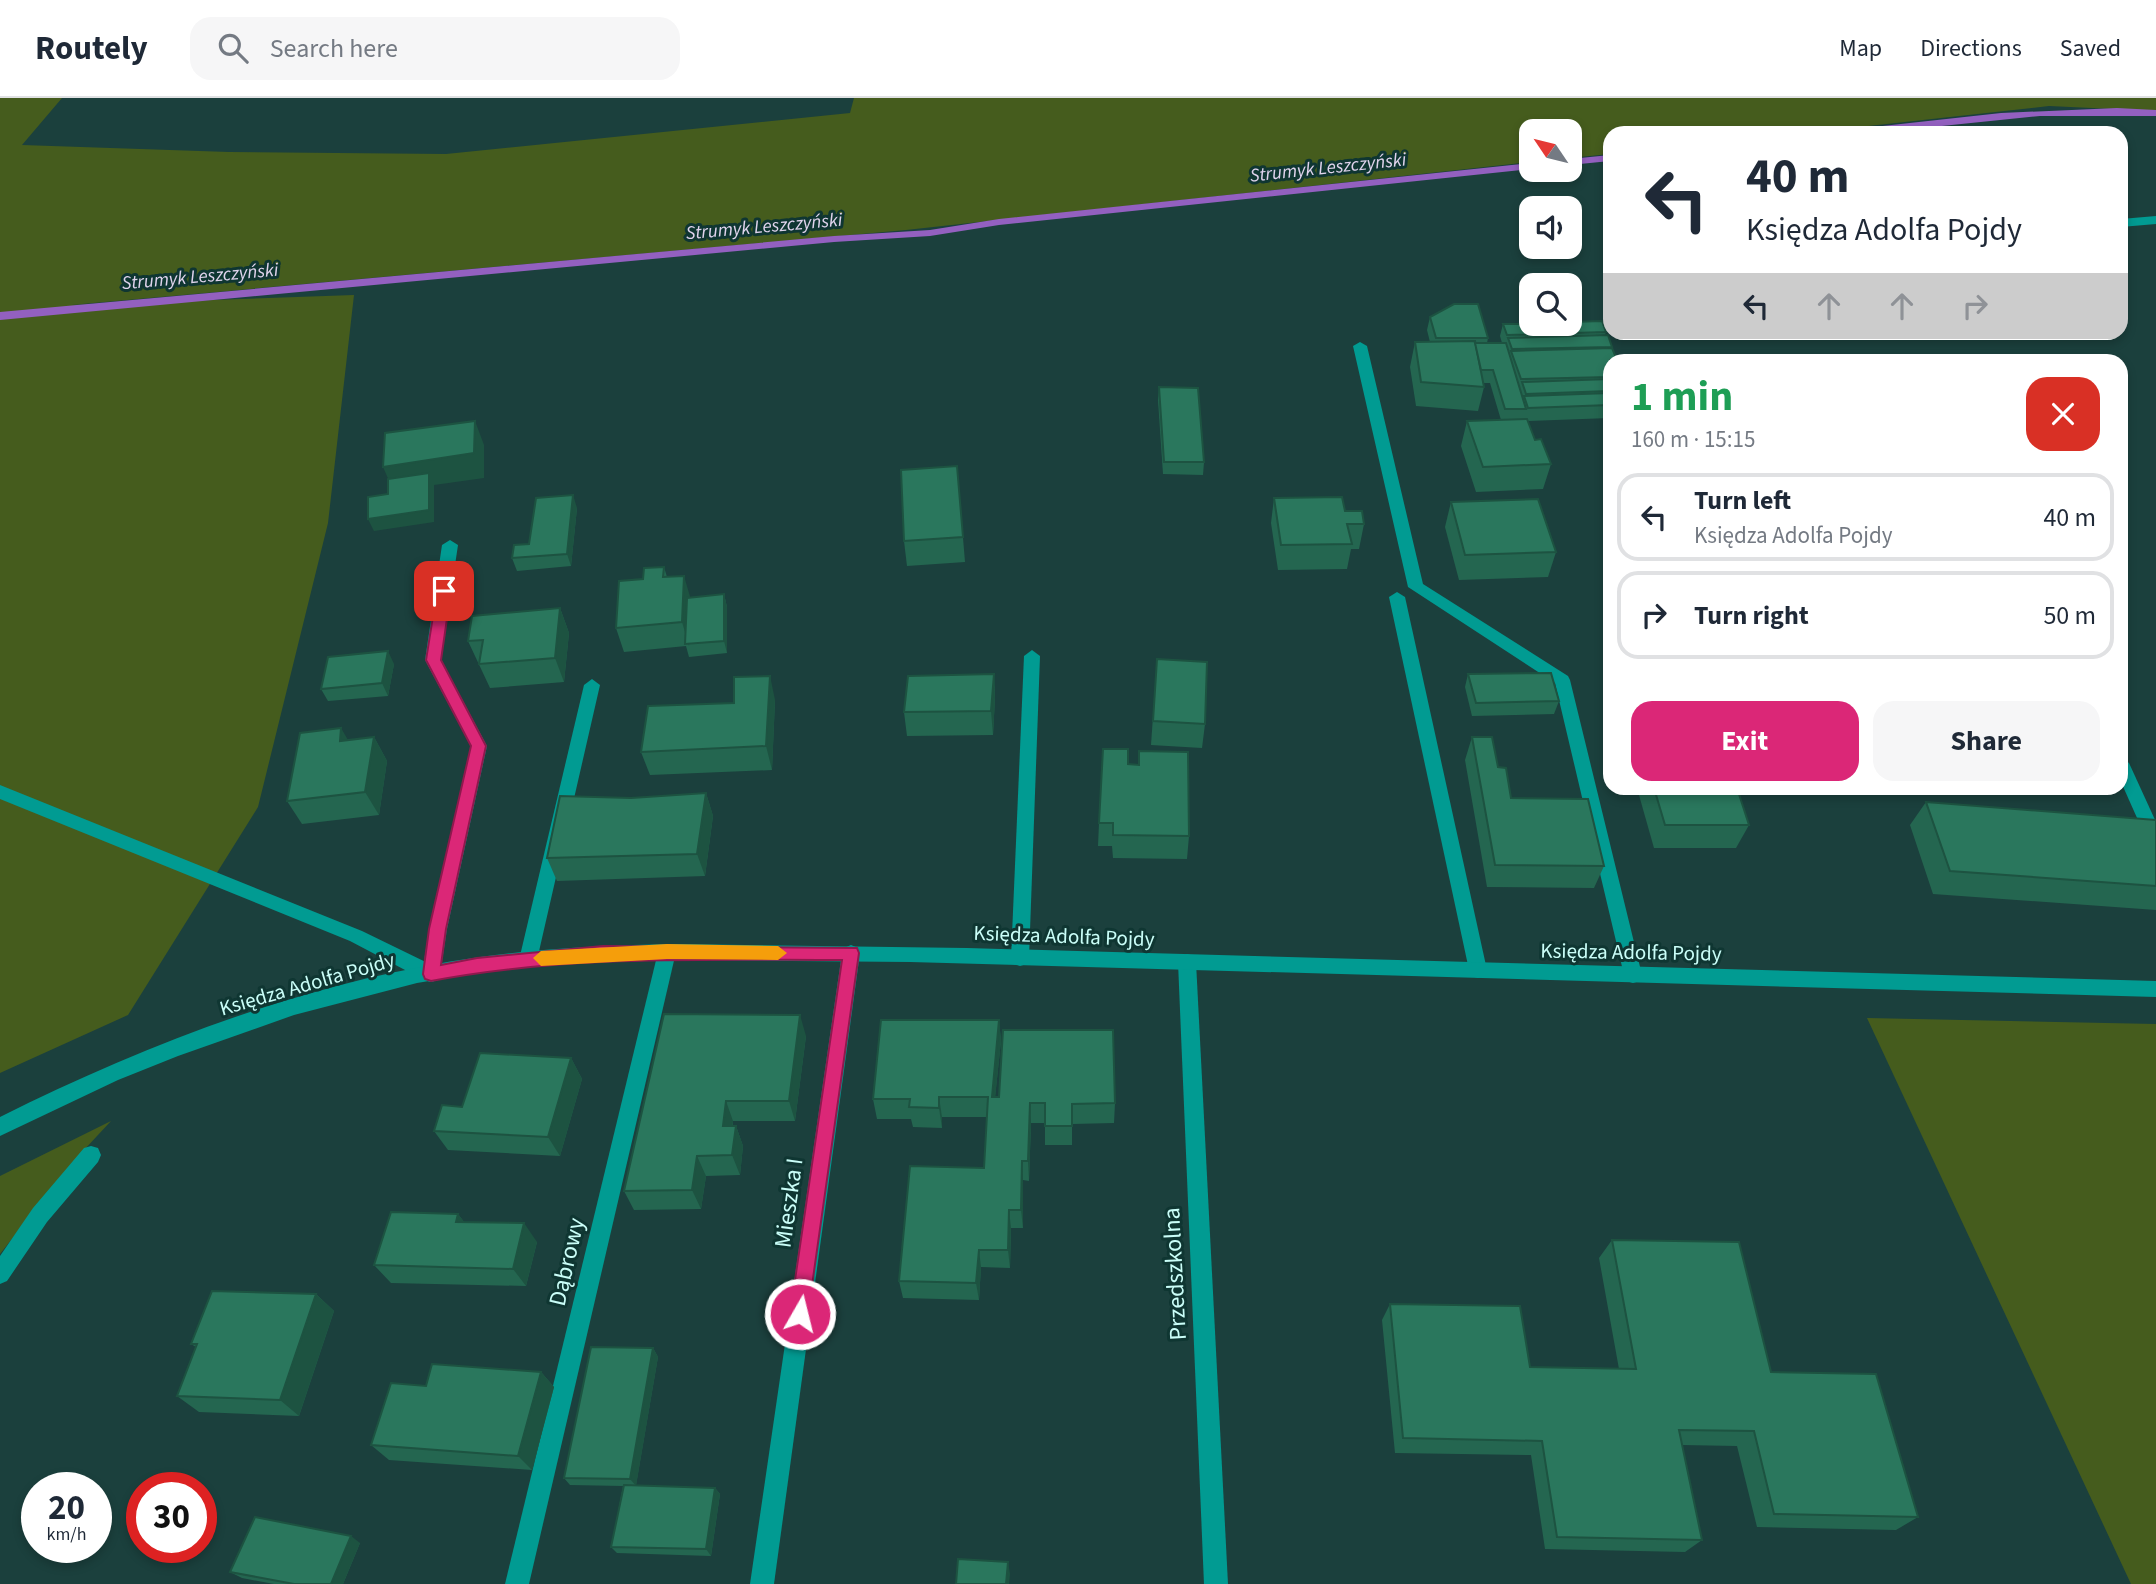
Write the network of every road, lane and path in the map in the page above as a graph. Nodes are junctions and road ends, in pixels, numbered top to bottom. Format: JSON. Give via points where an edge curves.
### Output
{"nodes":[{"id":1,"x":2156,"y":220,"type":"edge"},
{"id":2,"x":2128,"y":222,"type":"edge"},
{"id":3,"x":1360,"y":346,"type":"dead end"},
{"id":4,"x":450,"y":544,"type":"dead end"},
{"id":5,"x":1397,"y":597,"type":"dead end"},
{"id":6,"x":1032,"y":656,"type":"dead end"},
{"id":7,"x":592,"y":685,"type":"dead end"},
{"id":8,"x":2128,"y":779,"type":"edge"},
{"id":9,"x":0,"y":792,"type":"edge"},
{"id":10,"x":2156,"y":842,"type":"edge"},
{"id":11,"x":667,"y":951,"type":"junction"},
{"id":12,"x":851,"y":953,"type":"junction"},
{"id":13,"x":1020,"y":958,"type":"junction"},
{"id":14,"x":528,"y":960,"type":"junction"},
{"id":15,"x":1187,"y":962,"type":"junction"},
{"id":16,"x":1478,"y":970,"type":"junction"},
{"id":17,"x":431,"y":974,"type":"junction"},
{"id":18,"x":1633,"y":975,"type":"junction"},
{"id":19,"x":2156,"y":989,"type":"edge"},
{"id":20,"x":0,"y":1127,"type":"edge"},
{"id":21,"x":91,"y":1155,"type":"dead end"},
{"id":22,"x":0,"y":1274,"type":"edge"},
{"id":23,"x":517,"y":1584,"type":"edge"},
{"id":24,"x":762,"y":1584,"type":"edge"},
{"id":25,"x":1216,"y":1584,"type":"edge"}],
"edges":[{"from":1,"to":2,"type":"street"},
{"from":3,"to":18,"type":"street","via":[[1416,587],[1562,680]]},
{"from":4,"to":17,"type":"street","via":[[433,660],[479,746]]},
{"from":5,"to":16,"type":"street"},
{"from":6,"to":13,"type":"street"},
{"from":7,"to":14,"type":"street"},
{"from":8,"to":10,"type":"street"},
{"from":9,"to":17,"type":"street","via":[[356,936]]},
{"from":11,"to":12,"type":"street","name":"Księdza Adolfa Pojdy"},
{"from":11,"to":14,"type":"street","name":"Księdza Adolfa Pojdy"},
{"from":11,"to":23,"type":"street","name":"Dąbrowy"},
{"from":12,"to":13,"type":"street","name":"Księdza Adolfa Pojdy"},
{"from":12,"to":24,"type":"street","name":"Mieszka I"},
{"from":13,"to":15,"type":"street","name":"Księdza Adolfa Pojdy"},
{"from":14,"to":17,"type":"street","name":"Księdza Adolfa Pojdy"},
{"from":15,"to":16,"type":"street","name":"Księdza Adolfa Pojdy"},
{"from":15,"to":25,"type":"street","name":"Przedszkolna"},
{"from":16,"to":18,"type":"street","name":"Księdza Adolfa Pojdy"},
{"from":17,"to":20,"type":"street","name":"Księdza Adolfa Pojdy","via":[[282,1012],[193,1042],[107,1076]]},
{"from":18,"to":19,"type":"street","name":"Księdza Adolfa Pojdy"},
{"from":21,"to":22,"type":"street","via":[[40,1215]]}]}
